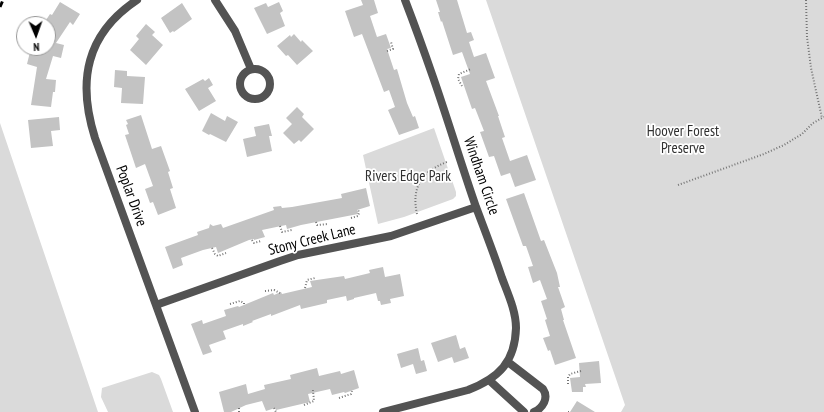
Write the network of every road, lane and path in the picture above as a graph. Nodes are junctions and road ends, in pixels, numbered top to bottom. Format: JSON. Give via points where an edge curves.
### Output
{"nodes":[{"id":1,"x":137,"y":0,"type":"edge"},
{"id":2,"x":216,"y":0,"type":"edge"},
{"id":3,"x":405,"y":0,"type":"edge"},
{"id":4,"x":806,"y":0,"type":"edge"},
{"id":5,"x":391,"y":42,"type":"dead end"},
{"id":6,"x":387,"y":51,"type":"dead end"},
{"id":7,"x":251,"y":69,"type":"dead end"},
{"id":8,"x":471,"y":69,"type":"dead end"},
{"id":9,"x":462,"y":86,"type":"dead end"},
{"id":10,"x":823,"y":118,"type":"edge"},
{"id":11,"x":447,"y":162,"type":"dead end"},
{"id":12,"x":678,"y":185,"type":"dead end"},
{"id":13,"x":476,"y":207,"type":"junction"},
{"id":14,"x":358,"y":209,"type":"dead end"},
{"id":15,"x":417,"y":214,"type":"dead end"},
{"id":16,"x":351,"y":218,"type":"dead end"},
{"id":17,"x":316,"y":222,"type":"dead end"},
{"id":18,"x":328,"y":224,"type":"dead end"},
{"id":19,"x":280,"y":226,"type":"dead end"},
{"id":20,"x":292,"y":230,"type":"dead end"},
{"id":21,"x":252,"y":240,"type":"dead end"},
{"id":22,"x":261,"y":241,"type":"dead end"},
{"id":23,"x":212,"y":248,"type":"dead end"},
{"id":24,"x":226,"y":253,"type":"dead end"},
{"id":25,"x":315,"y":278,"type":"dead end"},
{"id":26,"x":305,"y":288,"type":"dead end"},
{"id":27,"x":265,"y":291,"type":"dead end"},
{"id":28,"x":280,"y":293,"type":"dead end"},
{"id":29,"x":230,"y":304,"type":"dead end"},
{"id":30,"x":156,"y":305,"type":"junction"},
{"id":31,"x":244,"y":305,"type":"dead end"},
{"id":32,"x":508,"y":362,"type":"junction"},
{"id":33,"x":581,"y":372,"type":"dead end"},
{"id":34,"x":489,"y":380,"type":"junction"},
{"id":35,"x":568,"y":384,"type":"dead end"},
{"id":36,"x":313,"y":390,"type":"dead end"},
{"id":37,"x":352,"y":391,"type":"dead end"},
{"id":38,"x":340,"y":398,"type":"dead end"},
{"id":39,"x":304,"y":406,"type":"dead end"},
{"id":40,"x":239,"y":408,"type":"dead end"},
{"id":41,"x":274,"y":408,"type":"dead end"},
{"id":42,"x":195,"y":412,"type":"edge"},
{"id":43,"x":239,"y":412,"type":"edge"},
{"id":44,"x":276,"y":412,"type":"edge"},
{"id":45,"x":384,"y":412,"type":"edge"},
{"id":46,"x":524,"y":412,"type":"edge"},
{"id":47,"x":534,"y":412,"type":"edge"}],
"edges":[{"from":1,"to":30,"type":"street","name":"Poplar Drive","via":[[104,31],[94,48],[89,66],[86,104],[95,138]]},
{"from":2,"to":7,"type":"street","via":[[235,31]]},
{"from":3,"to":13,"type":"street","name":"Windham Circle","via":[[434,78]]},
{"from":4,"to":10,"type":"path","via":[[811,68]]},
{"from":5,"to":6,"type":"path","via":[[393,48]]},
{"from":8,"to":9,"type":"path","via":[[459,74],[458,79]]},
{"from":10,"to":12,"type":"path","via":[[784,145]]},
{"from":11,"to":15,"type":"path","via":[[436,166],[420,180],[415,200]]},
{"from":13,"to":30,"type":"street","name":"Stony Creek Lane","via":[[391,236],[280,260]]},
{"from":13,"to":32,"type":"street","name":"Windham Circle","via":[[514,312],[515,338]]},
{"from":14,"to":16,"type":"path","via":[[358,216]]},
{"from":17,"to":18,"type":"path","via":[[317,225]]},
{"from":19,"to":20,"type":"path","via":[[282,232]]},
{"from":21,"to":22,"type":"path","via":[[254,243]]},
{"from":23,"to":24,"type":"path","via":[[218,256]]},
{"from":25,"to":26,"type":"path","via":[[307,280]]},
{"from":27,"to":28,"type":"path","via":[[274,290]]},
{"from":29,"to":31,"type":"path","via":[[240,301],[244,302]]},
{"from":30,"to":42,"type":"street","name":"Poplar Drive"},
{"from":32,"to":34,"type":"street","name":"Windham Circle"},
{"from":32,"to":47,"type":"street","via":[[543,389],[544,403]]},
{"from":33,"to":35,"type":"path","via":[[570,374]]},
{"from":34,"to":45,"type":"street","name":"Windham Circle","via":[[468,390]]},
{"from":34,"to":46,"type":"street"},
{"from":36,"to":39,"type":"path","via":[[314,401]]},
{"from":37,"to":38,"type":"path","via":[[351,394]]},
{"from":40,"to":43,"type":"path"},
{"from":41,"to":44,"type":"path"}]}
